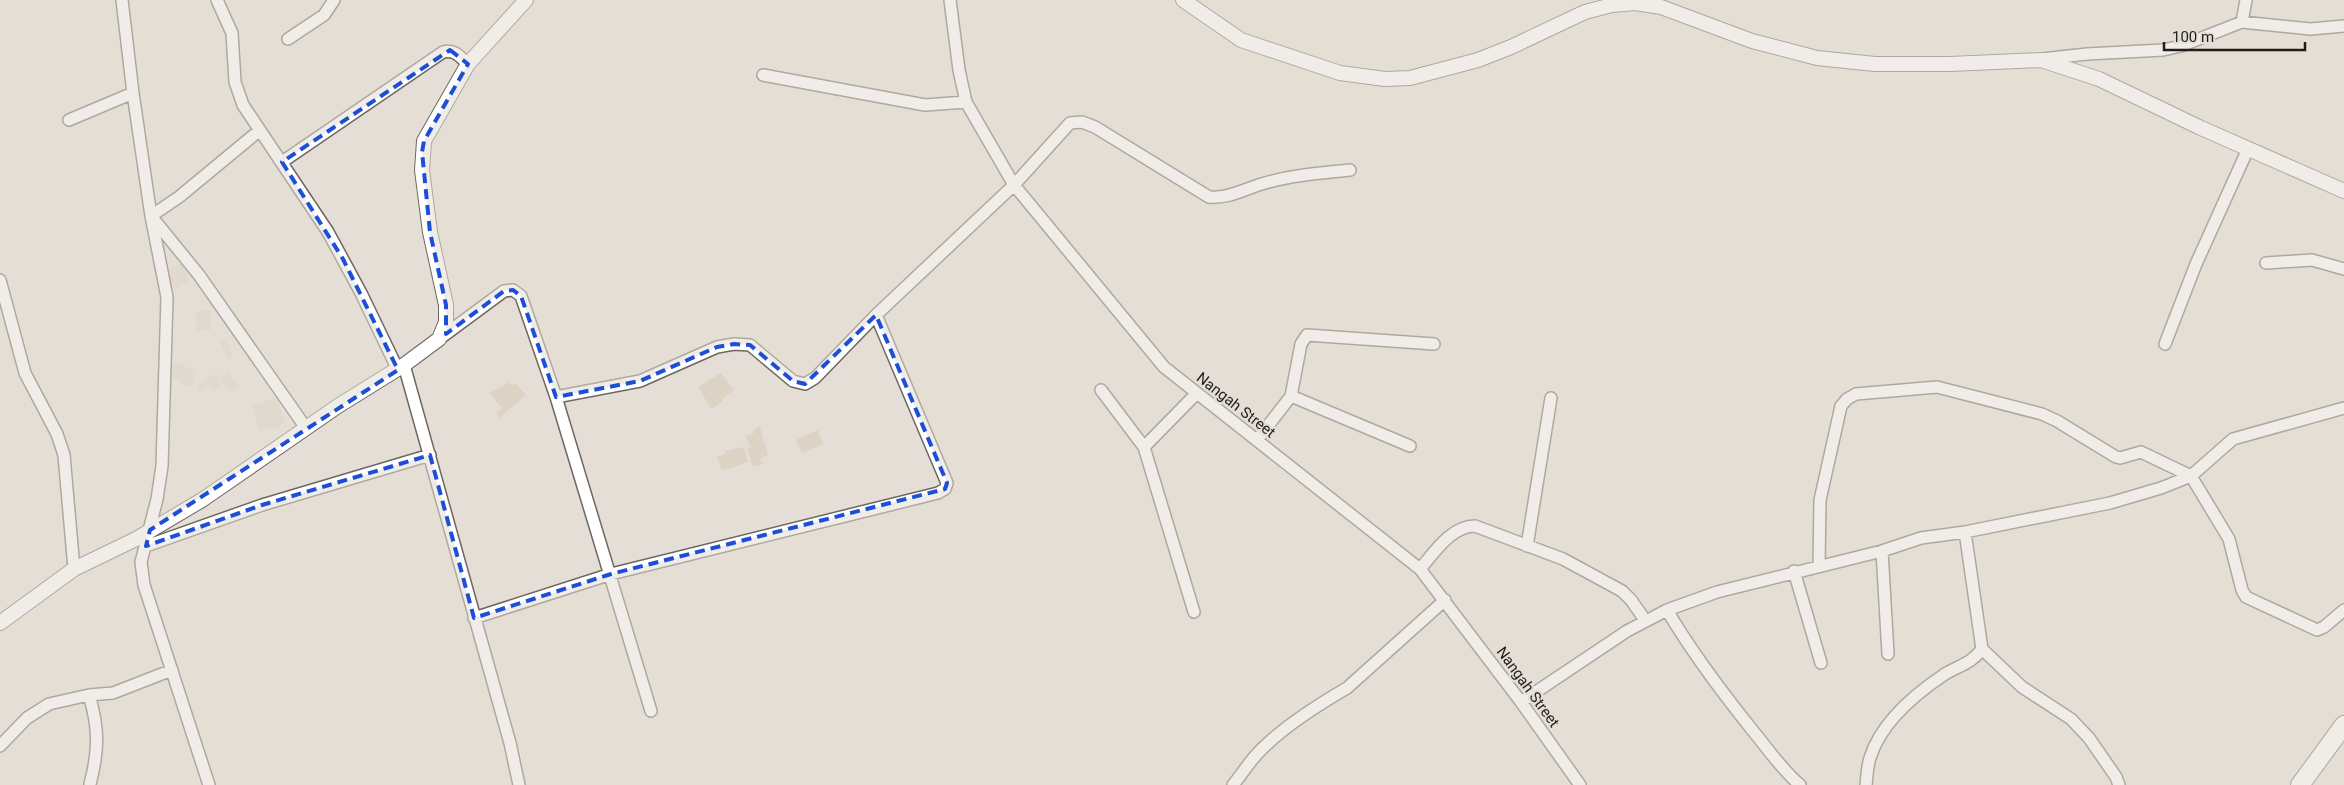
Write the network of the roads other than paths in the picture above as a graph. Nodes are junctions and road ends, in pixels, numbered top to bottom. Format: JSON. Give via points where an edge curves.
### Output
{"nodes":[{"id":1,"x":122,"y":0,"type":"edge"},
{"id":2,"x":217,"y":0,"type":"edge"},
{"id":3,"x":334,"y":0,"type":"edge"},
{"id":4,"x":526,"y":0,"type":"edge"},
{"id":5,"x":950,"y":0,"type":"edge"},
{"id":6,"x":1183,"y":0,"type":"edge"},
{"id":7,"x":2246,"y":0,"type":"edge"},
{"id":8,"x":2242,"y":22,"type":"junction"},
{"id":9,"x":2344,"y":26,"type":"edge"},
{"id":10,"x":288,"y":39,"type":"dead end"},
{"id":11,"x":2087,"y":54,"type":"junction"},
{"id":12,"x":2041,"y":60,"type":"junction"},
{"id":13,"x":468,"y":64,"type":"junction"},
{"id":14,"x":2083,"y":73,"type":"junction"},
{"id":15,"x":763,"y":75,"type":"dead end"},
{"id":16,"x":133,"y":93,"type":"junction"},
{"id":17,"x":966,"y":102,"type":"junction"},
{"id":18,"x":69,"y":120,"type":"dead end"},
{"id":19,"x":260,"y":130,"type":"junction"},
{"id":20,"x":2248,"y":148,"type":"junction"},
{"id":21,"x":282,"y":162,"type":"junction"},
{"id":22,"x":1350,"y":170,"type":"dead end"},
{"id":23,"x":1014,"y":184,"type":"junction"},
{"id":24,"x":2344,"y":191,"type":"edge"},
{"id":25,"x":151,"y":216,"type":"junction"},
{"id":26,"x":2266,"y":263,"type":"dead end"},
{"id":27,"x":2344,"y":269,"type":"edge"},
{"id":28,"x":0,"y":280,"type":"edge"},
{"id":29,"x":876,"y":316,"type":"junction"},
{"id":30,"x":439,"y":339,"type":"junction"},
{"id":31,"x":1434,"y":344,"type":"dead end"},
{"id":32,"x":2165,"y":344,"type":"dead end"},
{"id":33,"x":401,"y":368,"type":"junction"},
{"id":34,"x":1101,"y":390,"type":"dead end"},
{"id":35,"x":1197,"y":393,"type":"junction"},
{"id":36,"x":1291,"y":396,"type":"junction"},
{"id":37,"x":556,"y":397,"type":"junction"},
{"id":38,"x":1551,"y":398,"type":"dead end"},
{"id":39,"x":2344,"y":408,"type":"edge"},
{"id":40,"x":306,"y":428,"type":"junction"},
{"id":41,"x":1257,"y":440,"type":"junction"},
{"id":42,"x":1410,"y":446,"type":"dead end"},
{"id":43,"x":1144,"y":447,"type":"junction"},
{"id":44,"x":430,"y":455,"type":"junction"},
{"id":45,"x":2191,"y":476,"type":"junction"},
{"id":46,"x":150,"y":530,"type":"junction"},
{"id":47,"x":1965,"y":532,"type":"junction"},
{"id":48,"x":146,"y":546,"type":"junction"},
{"id":49,"x":1527,"y":546,"type":"junction"},
{"id":50,"x":1882,"y":551,"type":"junction"},
{"id":51,"x":1819,"y":566,"type":"junction"},
{"id":52,"x":74,"y":569,"type":"junction"},
{"id":53,"x":1420,"y":570,"type":"junction"},
{"id":54,"x":1794,"y":571,"type":"junction"},
{"id":55,"x":611,"y":574,"type":"junction"},
{"id":56,"x":1445,"y":600,"type":"junction"},
{"id":57,"x":1666,"y":610,"type":"junction"},
{"id":58,"x":2344,"y":610,"type":"edge"},
{"id":59,"x":1194,"y":612,"type":"dead end"},
{"id":60,"x":474,"y":618,"type":"junction"},
{"id":61,"x":1645,"y":620,"type":"junction"},
{"id":62,"x":0,"y":623,"type":"edge"},
{"id":63,"x":1982,"y":649,"type":"junction"},
{"id":64,"x":1888,"y":654,"type":"dead end"},
{"id":65,"x":1821,"y":663,"type":"dead end"},
{"id":66,"x":172,"y":670,"type":"junction"},
{"id":67,"x":89,"y":695,"type":"junction"},
{"id":68,"x":1521,"y":702,"type":"junction"},
{"id":69,"x":651,"y":711,"type":"dead end"},
{"id":70,"x":2344,"y":725,"type":"edge"},
{"id":71,"x":0,"y":746,"type":"edge"},
{"id":72,"x":90,"y":784,"type":"dead end"},
{"id":73,"x":209,"y":785,"type":"edge"},
{"id":74,"x":519,"y":785,"type":"edge"},
{"id":75,"x":1233,"y":785,"type":"edge"},
{"id":76,"x":1580,"y":785,"type":"edge"},
{"id":77,"x":1800,"y":785,"type":"edge"},
{"id":78,"x":1866,"y":785,"type":"edge"},
{"id":79,"x":2119,"y":785,"type":"edge"},
{"id":80,"x":2300,"y":785,"type":"edge"}],
"edges":[{"from":1,"to":16,"type":"street"},
{"from":2,"to":19,"type":"street","via":[[232,33],[235,82],[240,98]]},
{"from":3,"to":10,"type":"street","via":[[324,16]]},
{"from":4,"to":13,"type":"street"},
{"from":5,"to":17,"type":"street","name":"Nangah Street"},
{"from":6,"to":12,"type":"street","via":[[1203,16],[1248,42],[1340,73],[1385,79],[1410,78],[1478,60],[1585,12],[1635,3],[1661,7],[1752,41],[1817,58],[1884,64]]},
{"from":7,"to":8,"type":"street"},
{"from":8,"to":9,"type":"street","via":[[2310,29]]},
{"from":8,"to":11,"type":"street","via":[[2173,48]]},
{"from":11,"to":12,"type":"street"},
{"from":11,"to":14,"type":"street"},
{"from":12,"to":14,"type":"street"},
{"from":13,"to":21,"type":"street","via":[[450,50],[443,52]]},
{"from":13,"to":30,"type":"street","via":[[424,141],[422,152],[430,232],[446,305],[446,322]]},
{"from":14,"to":20,"type":"street"},
{"from":15,"to":17,"type":"street","via":[[925,105]]},
{"from":16,"to":18,"type":"street"},
{"from":16,"to":25,"type":"street"},
{"from":17,"to":23,"type":"street","name":"Nangah Street"},
{"from":19,"to":21,"type":"street"},
{"from":19,"to":25,"type":"street"},
{"from":20,"to":24,"type":"street"},
{"from":20,"to":32,"type":"street","via":[[2196,264]]},
{"from":21,"to":33,"type":"street","via":[[339,253]]},
{"from":22,"to":23,"type":"street","via":[[1300,176],[1265,183],[1220,198],[1209,197],[1082,122],[1070,123]]},
{"from":23,"to":29,"type":"street"},
{"from":23,"to":35,"type":"street","name":"Nangah Street","via":[[1154,356]]},
{"from":25,"to":40,"type":"street","via":[[199,275]]},
{"from":25,"to":46,"type":"street","via":[[167,297],[167,339],[162,466]]},
{"from":26,"to":27,"type":"street","via":[[2312,260]]},
{"from":28,"to":52,"type":"street","via":[[25,373],[57,434],[64,455]]},
{"from":29,"to":37,"type":"street","via":[[806,384],[794,381],[750,345],[734,344],[717,347],[640,381]]},
{"from":29,"to":55,"type":"street","via":[[946,483],[945,489]]},
{"from":30,"to":33,"type":"street"},
{"from":30,"to":37,"type":"street","via":[[504,291],[512,290],[521,296]]},
{"from":31,"to":36,"type":"street","via":[[1307,335],[1300,344]]},
{"from":33,"to":40,"type":"street"},
{"from":33,"to":44,"type":"street"},
{"from":34,"to":43,"type":"street"},
{"from":35,"to":41,"type":"street","name":"Nangah Street"},
{"from":35,"to":43,"type":"street"},
{"from":36,"to":41,"type":"street"},
{"from":36,"to":42,"type":"street"},
{"from":37,"to":55,"type":"street"},
{"from":38,"to":49,"type":"street"},
{"from":39,"to":45,"type":"street","via":[[2233,439]]},
{"from":40,"to":46,"type":"street","via":[[202,500]]},
{"from":41,"to":53,"type":"street","name":"Nangah Street"},
{"from":43,"to":59,"type":"street"},
{"from":44,"to":48,"type":"street","via":[[262,505]]},
{"from":44,"to":60,"type":"street"},
{"from":45,"to":47,"type":"street","via":[[2110,503]]},
{"from":45,"to":51,"type":"street","via":[[2141,452],[2116,457],[2057,420],[1956,390],[1937,387],[1856,394],[1841,406],[1822,490],[1818,518]]},
{"from":45,"to":58,"type":"street","via":[[2229,539],[2246,597],[2317,630]]},
{"from":46,"to":48,"type":"street"},
{"from":46,"to":52,"type":"street"},
{"from":47,"to":50,"type":"street","via":[[1921,538]]},
{"from":47,"to":63,"type":"street"},
{"from":48,"to":66,"type":"street","via":[[141,562],[144,585]]},
{"from":49,"to":53,"type":"street","via":[[1475,526],[1463,527],[1447,539]]},
{"from":49,"to":61,"type":"street","via":[[1564,559],[1622,591]]},
{"from":50,"to":51,"type":"street"},
{"from":50,"to":64,"type":"street"},
{"from":51,"to":54,"type":"street"},
{"from":52,"to":62,"type":"street"},
{"from":53,"to":56,"type":"street","name":"Nangah Street"},
{"from":54,"to":57,"type":"street"},
{"from":54,"to":65,"type":"street"},
{"from":55,"to":60,"type":"street"},
{"from":55,"to":69,"type":"street"},
{"from":56,"to":68,"type":"street","name":"Nangah Street"},
{"from":56,"to":75,"type":"street","via":[[1347,688],[1330,696],[1270,742]]},
{"from":57,"to":61,"type":"street"},
{"from":57,"to":77,"type":"street","via":[[1695,657]]},
{"from":60,"to":74,"type":"street"},
{"from":61,"to":68,"type":"street"},
{"from":63,"to":78,"type":"street","via":[[1974,660],[1946,674],[1910,699],[1884,732],[1870,758]]},
{"from":63,"to":79,"type":"street","via":[[2022,686],[2071,719],[2089,738]]},
{"from":66,"to":67,"type":"street","via":[[113,693]]},
{"from":66,"to":73,"type":"street"},
{"from":67,"to":71,"type":"street","via":[[49,704],[27,718]]},
{"from":67,"to":72,"type":"street","via":[[97,721],[97,757]]},
{"from":68,"to":76,"type":"street","name":"Nangah Street"},
{"from":70,"to":80,"type":"highway"}]}
